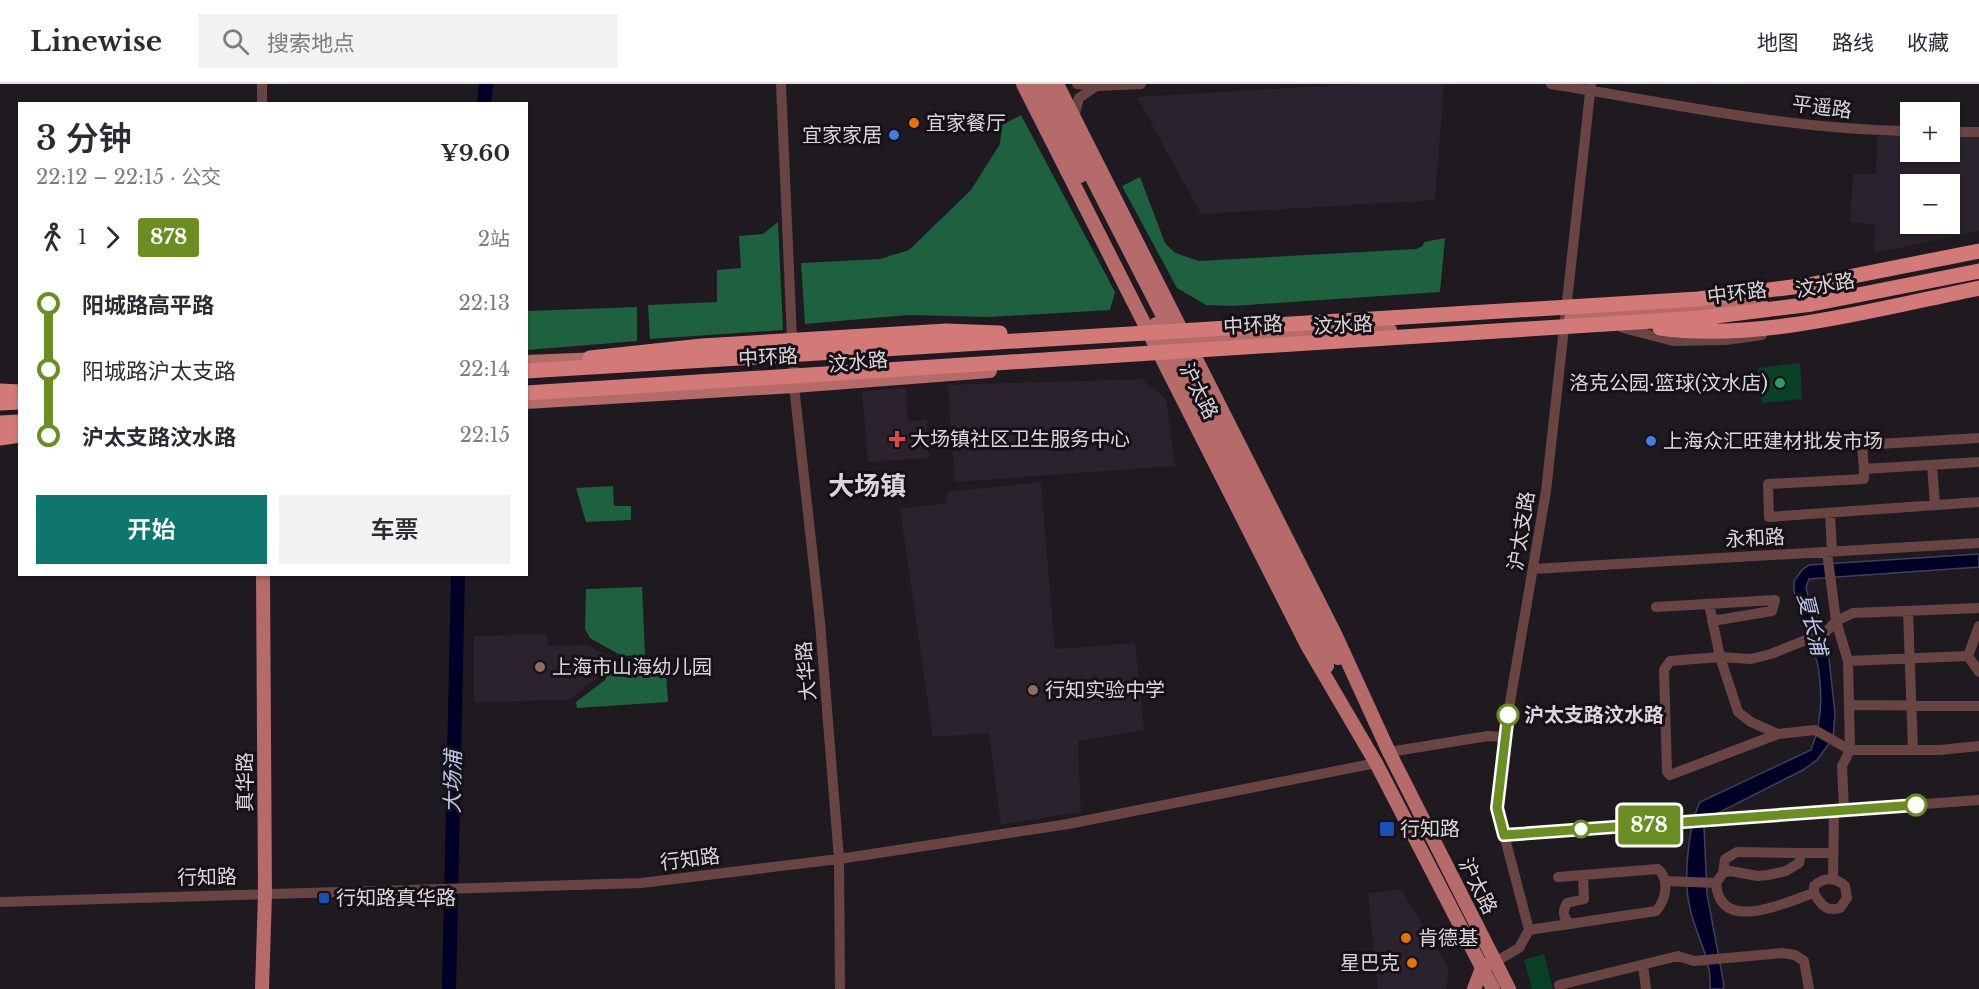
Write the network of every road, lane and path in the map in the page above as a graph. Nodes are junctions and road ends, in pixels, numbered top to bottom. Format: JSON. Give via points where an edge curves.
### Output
{"nodes":[{"id":1,"x":262,"y":84,"type":"edge"},
{"id":2,"x":781,"y":84,"type":"edge"},
{"id":3,"x":1023,"y":84,"type":"edge"},
{"id":4,"x":1034,"y":84,"type":"edge"},
{"id":5,"x":1044,"y":84,"type":"edge"},
{"id":6,"x":1057,"y":84,"type":"edge"},
{"id":7,"x":1077,"y":84,"type":"edge"},
{"id":8,"x":1141,"y":84,"type":"edge"},
{"id":9,"x":1551,"y":84,"type":"edge"},
{"id":10,"x":1098,"y":86,"type":"junction"},
{"id":11,"x":1591,"y":88,"type":"edge"},
{"id":12,"x":262,"y":102,"type":"edge"},
{"id":13,"x":1074,"y":117,"type":"junction"},
{"id":14,"x":1900,"y":131,"type":"edge"},
{"id":15,"x":1960,"y":132,"type":"edge"},
{"id":16,"x":1979,"y":132,"type":"edge"},
{"id":17,"x":1979,"y":249,"type":"edge"},
{"id":18,"x":1979,"y":258,"type":"edge"},
{"id":19,"x":1979,"y":265,"type":"edge"},
{"id":20,"x":1979,"y":271,"type":"edge"},
{"id":21,"x":1979,"y":276,"type":"edge"},
{"id":22,"x":1872,"y":286,"type":"junction"},
{"id":23,"x":1923,"y":287,"type":"junction"},
{"id":24,"x":1979,"y":288,"type":"edge"},
{"id":25,"x":1903,"y":291,"type":"junction"},
{"id":26,"x":1979,"y":293,"type":"edge"},
{"id":27,"x":1912,"y":306,"type":"junction"},
{"id":28,"x":1710,"y":308,"type":"junction"},
{"id":29,"x":1564,"y":317,"type":"junction"},
{"id":30,"x":1682,"y":324,"type":"junction"},
{"id":31,"x":1645,"y":326,"type":"junction"},
{"id":32,"x":1421,"y":328,"type":"junction"},
{"id":33,"x":1623,"y":328,"type":"junction"},
{"id":34,"x":1148,"y":329,"type":"junction"},
{"id":35,"x":1039,"y":335,"type":"junction"},
{"id":36,"x":1293,"y":336,"type":"junction"},
{"id":37,"x":1188,"y":340,"type":"junction"},
{"id":38,"x":1392,"y":342,"type":"junction"},
{"id":39,"x":1329,"y":346,"type":"junction"},
{"id":40,"x":792,"y":351,"type":"junction"},
{"id":41,"x":1160,"y":357,"type":"junction"},
{"id":42,"x":528,"y":366,"type":"edge"},
{"id":43,"x":528,"y":366,"type":"edge"},
{"id":44,"x":528,"y":366,"type":"edge"},
{"id":45,"x":794,"y":387,"type":"junction"},
{"id":46,"x":0,"y":391,"type":"edge"},
{"id":47,"x":18,"y":393,"type":"edge"},
{"id":48,"x":18,"y":393,"type":"edge"},
{"id":49,"x":528,"y":393,"type":"edge"},
{"id":50,"x":0,"y":396,"type":"edge"},
{"id":51,"x":18,"y":402,"type":"edge"},
{"id":52,"x":528,"y":402,"type":"edge"},
{"id":53,"x":0,"y":403,"type":"edge"},
{"id":54,"x":18,"y":422,"type":"edge"},
{"id":55,"x":0,"y":425,"type":"edge"},
{"id":56,"x":18,"y":427,"type":"edge"},
{"id":57,"x":18,"y":435,"type":"edge"},
{"id":58,"x":0,"y":438,"type":"edge"},
{"id":59,"x":1979,"y":438,"type":"edge"},
{"id":60,"x":1979,"y":462,"type":"edge"},
{"id":61,"x":1932,"y":465,"type":"junction"},
{"id":62,"x":1864,"y":469,"type":"junction"},
{"id":63,"x":1979,"y":502,"type":"edge"},
{"id":64,"x":1935,"y":505,"type":"junction"},
{"id":65,"x":1830,"y":513,"type":"junction"},
{"id":66,"x":1979,"y":543,"type":"edge"},
{"id":67,"x":1829,"y":555,"type":"junction"},
{"id":68,"x":1533,"y":569,"type":"junction"},
{"id":69,"x":263,"y":576,"type":"edge"},
{"id":70,"x":1709,"y":604,"type":"junction"},
{"id":71,"x":1656,"y":607,"type":"dead end"},
{"id":72,"x":1979,"y":608,"type":"edge"},
{"id":73,"x":1908,"y":611,"type":"junction"},
{"id":74,"x":1712,"y":621,"type":"junction"},
{"id":75,"x":1836,"y":621,"type":"junction"},
{"id":76,"x":1979,"y":626,"type":"edge"},
{"id":77,"x":1968,"y":656,"type":"junction"},
{"id":78,"x":1720,"y":657,"type":"junction"},
{"id":79,"x":1908,"y":658,"type":"junction"},
{"id":80,"x":1848,"y":661,"type":"junction"},
{"id":81,"x":1978,"y":670,"type":"edge"},
{"id":82,"x":1366,"y":704,"type":"junction"},
{"id":83,"x":1849,"y":705,"type":"junction"},
{"id":84,"x":1910,"y":706,"type":"junction"},
{"id":85,"x":1979,"y":706,"type":"edge"},
{"id":86,"x":1346,"y":712,"type":"junction"},
{"id":87,"x":1778,"y":734,"type":"junction"},
{"id":88,"x":1505,"y":737,"type":"junction"},
{"id":89,"x":1979,"y":746,"type":"edge"},
{"id":90,"x":1850,"y":750,"type":"junction"},
{"id":91,"x":1913,"y":750,"type":"junction"},
{"id":92,"x":1389,"y":752,"type":"junction"},
{"id":93,"x":1376,"y":763,"type":"junction"},
{"id":94,"x":1979,"y":800,"type":"edge"},
{"id":95,"x":1839,"y":811,"type":"junction"},
{"id":96,"x":1504,"y":835,"type":"junction"},
{"id":97,"x":1801,"y":853,"type":"junction"},
{"id":98,"x":1833,"y":853,"type":"junction"},
{"id":99,"x":839,"y":859,"type":"junction"},
{"id":100,"x":1723,"y":873,"type":"junction"},
{"id":101,"x":1583,"y":875,"type":"junction"},
{"id":102,"x":1558,"y":877,"type":"dead end"},
{"id":103,"x":1833,"y":879,"type":"junction"},
{"id":104,"x":1665,"y":881,"type":"junction"},
{"id":105,"x":1713,"y":883,"type":"junction"},
{"id":106,"x":1815,"y":893,"type":"junction"},
{"id":107,"x":265,"y":894,"type":"junction"},
{"id":108,"x":0,"y":902,"type":"edge"},
{"id":109,"x":1570,"y":924,"type":"junction"},
{"id":110,"x":1530,"y":930,"type":"junction"},
{"id":111,"x":1495,"y":962,"type":"junction"},
{"id":112,"x":1643,"y":965,"type":"junction"},
{"id":113,"x":1482,"y":968,"type":"junction"},
{"id":114,"x":1559,"y":985,"type":"dead end"},
{"id":115,"x":262,"y":989,"type":"edge"},
{"id":116,"x":840,"y":989,"type":"edge"},
{"id":117,"x":1474,"y":989,"type":"edge"},
{"id":118,"x":1493,"y":989,"type":"edge"},
{"id":119,"x":1509,"y":989,"type":"edge"},
{"id":120,"x":1646,"y":989,"type":"edge"},
{"id":121,"x":1809,"y":989,"type":"edge"}],
"edges":[{"from":1,"to":12,"type":"street"},
{"from":2,"to":40,"type":"street","name":"大华路"},
{"from":3,"to":34,"type":"main road","name":"沪太路"},
{"from":4,"to":86,"type":"main road","name":"沪太路","via":[[1317,642]]},
{"from":5,"to":82,"type":"main road","name":"沪太路","via":[[1321,627]]},
{"from":6,"to":13,"type":"main road","name":"沪太路"},
{"from":7,"to":10,"type":"street"},
{"from":8,"to":10,"type":"street"},
{"from":9,"to":11,"type":"street","name":"平遥路"},
{"from":10,"to":13,"type":"street","via":[[1081,95]]},
{"from":11,"to":14,"type":"street","name":"平遥路","via":[[1840,128]]},
{"from":11,"to":29,"type":"street","name":"沪太支路"},
{"from":13,"to":37,"type":"main road","name":"沪太路"},
{"from":15,"to":16,"type":"street"},
{"from":17,"to":29,"type":"main road","name":"汶水路"},
{"from":17,"to":43,"type":"highway","name":"中环路","via":[[1808,285],[1698,298]]},
{"from":18,"to":29,"type":"main road","name":"汶水路","via":[[1801,292]]},
{"from":19,"to":22,"type":"main road","name":"汶水路"},
{"from":20,"to":49,"type":"highway","name":"中环路","via":[[1812,304],[1700,318]]},
{"from":21,"to":23,"type":"main road","name":"汶水路"},
{"from":22,"to":25,"type":"main road"},
{"from":22,"to":28,"type":"main road","name":"汶水路","via":[[1798,300]]},
{"from":23,"to":25,"type":"main road","name":"汶水路"},
{"from":23,"to":27,"type":"street"},
{"from":24,"to":31,"type":"highway","via":[[1835,316],[1721,331]]},
{"from":25,"to":30,"type":"main road","name":"汶水路","via":[[1812,308]]},
{"from":26,"to":27,"type":"street"},
{"from":27,"to":33,"type":"street","via":[[1726,340],[1673,341]]},
{"from":28,"to":29,"type":"main road","name":"汶水路"},
{"from":28,"to":30,"type":"main road"},
{"from":29,"to":32,"type":"main road","name":"汶水路"},
{"from":29,"to":33,"type":"main road","name":"汶水路"},
{"from":29,"to":37,"type":"main road","name":"汶水路"},
{"from":29,"to":38,"type":"main road","name":"汶水路"},
{"from":29,"to":68,"type":"street","name":"沪太支路","via":[[1546,491]]},
{"from":30,"to":31,"type":"main road","name":"汶水路"},
{"from":31,"to":33,"type":"main road","name":"汶水路"},
{"from":32,"to":36,"type":"main road","name":"汶水路"},
{"from":32,"to":38,"type":"main road"},
{"from":34,"to":35,"type":"main road","name":"汶水路"},
{"from":34,"to":37,"type":"main road","name":"汶水路"},
{"from":34,"to":41,"type":"main road","name":"沪太路"},
{"from":35,"to":40,"type":"main road","name":"汶水路"},
{"from":35,"to":44,"type":"highway","via":[[946,331],[638,351]]},
{"from":36,"to":37,"type":"main road","name":"汶水路"},
{"from":36,"to":39,"type":"main road"},
{"from":37,"to":39,"type":"main road","name":"汶水路"},
{"from":37,"to":41,"type":"main road","name":"汶水路"},
{"from":37,"to":82,"type":"main road","name":"沪太路"},
{"from":38,"to":39,"type":"main road","name":"汶水路"},
{"from":40,"to":42,"type":"main road","name":"汶水路"},
{"from":40,"to":45,"type":"street","name":"大华路"},
{"from":41,"to":45,"type":"main road","name":"汶水路"},
{"from":41,"to":86,"type":"main road","name":"沪太路","via":[[1308,647]]},
{"from":45,"to":52,"type":"main road","name":"汶水路"},
{"from":45,"to":99,"type":"street","name":"大华路","via":[[820,622]]},
{"from":46,"to":47,"type":"highway"},
{"from":48,"to":50,"type":"main road"},
{"from":51,"to":53,"type":"highway"},
{"from":54,"to":55,"type":"highway"},
{"from":55,"to":56,"type":"main road"},
{"from":57,"to":58,"type":"highway"},
{"from":59,"to":62,"type":"street","via":[[1862,445]]},
{"from":60,"to":61,"type":"street"},
{"from":61,"to":62,"type":"street"},
{"from":61,"to":64,"type":"street"},
{"from":62,"to":65,"type":"street","via":[[1864,479],[1768,484],[1769,517]]},
{"from":63,"to":64,"type":"street"},
{"from":64,"to":65,"type":"street"},
{"from":65,"to":67,"type":"street"},
{"from":66,"to":67,"type":"street","name":"永和路"},
{"from":67,"to":68,"type":"street","name":"永和路"},
{"from":67,"to":75,"type":"street"},
{"from":68,"to":88,"type":"street","name":"沪太支路"},
{"from":69,"to":107,"type":"main road","name":"真华路"},
{"from":70,"to":71,"type":"street"},
{"from":70,"to":74,"type":"street"},
{"from":70,"to":74,"type":"street","via":[[1775,600],[1772,611]]},
{"from":72,"to":73,"type":"street"},
{"from":73,"to":75,"type":"street","via":[[1854,613]]},
{"from":73,"to":79,"type":"street"},
{"from":74,"to":78,"type":"street"},
{"from":75,"to":78,"type":"street","via":[[1826,632],[1751,659]]},
{"from":75,"to":80,"type":"street"},
{"from":76,"to":77,"type":"street"},
{"from":77,"to":79,"type":"street"},
{"from":77,"to":81,"type":"street"},
{"from":78,"to":87,"type":"street","via":[[1738,712]]},
{"from":78,"to":87,"type":"street","via":[[1670,661],[1664,670],[1670,776]]},
{"from":79,"to":80,"type":"street"},
{"from":79,"to":84,"type":"street"},
{"from":80,"to":83,"type":"street"},
{"from":82,"to":92,"type":"main road","name":"沪太路"},
{"from":83,"to":84,"type":"street"},
{"from":83,"to":90,"type":"street"},
{"from":84,"to":85,"type":"street"},
{"from":84,"to":91,"type":"street"},
{"from":86,"to":93,"type":"main road","name":"沪太路"},
{"from":87,"to":90,"type":"street","via":[[1815,730]]},
{"from":88,"to":92,"type":"street","via":[[1488,736]]},
{"from":88,"to":96,"type":"street","name":"沪太支路","via":[[1497,808]]},
{"from":89,"to":91,"type":"street"},
{"from":90,"to":91,"type":"street"},
{"from":90,"to":95,"type":"street","via":[[1842,766]]},
{"from":92,"to":111,"type":"main road","name":"沪太路"},
{"from":93,"to":99,"type":"street","name":"行知路","via":[[1137,813]]},
{"from":93,"to":113,"type":"main road","name":"沪太路"},
{"from":94,"to":95,"type":"street"},
{"from":95,"to":96,"type":"street"},
{"from":95,"to":98,"type":"street"},
{"from":96,"to":110,"type":"street","name":"沪太支路"},
{"from":97,"to":98,"type":"street"},
{"from":97,"to":100,"type":"street","via":[[1795,867],[1776,873]]},
{"from":97,"to":100,"type":"street","via":[[1737,852],[1725,860]]},
{"from":98,"to":103,"type":"street"},
{"from":99,"to":107,"type":"street","name":"行知路","via":[[641,883]]},
{"from":99,"to":116,"type":"street","name":"大华路"},
{"from":100,"to":105,"type":"street"},
{"from":101,"to":102,"type":"street"},
{"from":101,"to":104,"type":"street","via":[[1659,863]]},
{"from":101,"to":109,"type":"street","via":[[1584,899],[1567,903],[1564,909]]},
{"from":103,"to":106,"type":"street","via":[[1819,881],[1814,886]]},
{"from":103,"to":106,"type":"street","via":[[1845,886],[1847,892],[1840,908],[1826,908]]},
{"from":104,"to":105,"type":"street"},
{"from":104,"to":109,"type":"street","via":[[1663,899],[1656,911]]},
{"from":105,"to":106,"type":"street","via":[[1725,908],[1734,912],[1775,907]]},
{"from":107,"to":108,"type":"street","name":"行知路"},
{"from":107,"to":115,"type":"main road","name":"真华路"},
{"from":109,"to":110,"type":"street"},
{"from":110,"to":111,"type":"street","via":[[1520,948]]},
{"from":111,"to":113,"type":"main road"},
{"from":111,"to":119,"type":"main road","name":"沪太路"},
{"from":112,"to":114,"type":"street"},
{"from":112,"to":120,"type":"street"},
{"from":112,"to":121,"type":"street","via":[[1678,956],[1694,961],[1782,952],[1804,961]]},
{"from":113,"to":117,"type":"main road"},
{"from":113,"to":118,"type":"main road","name":"沪太路"}]}
